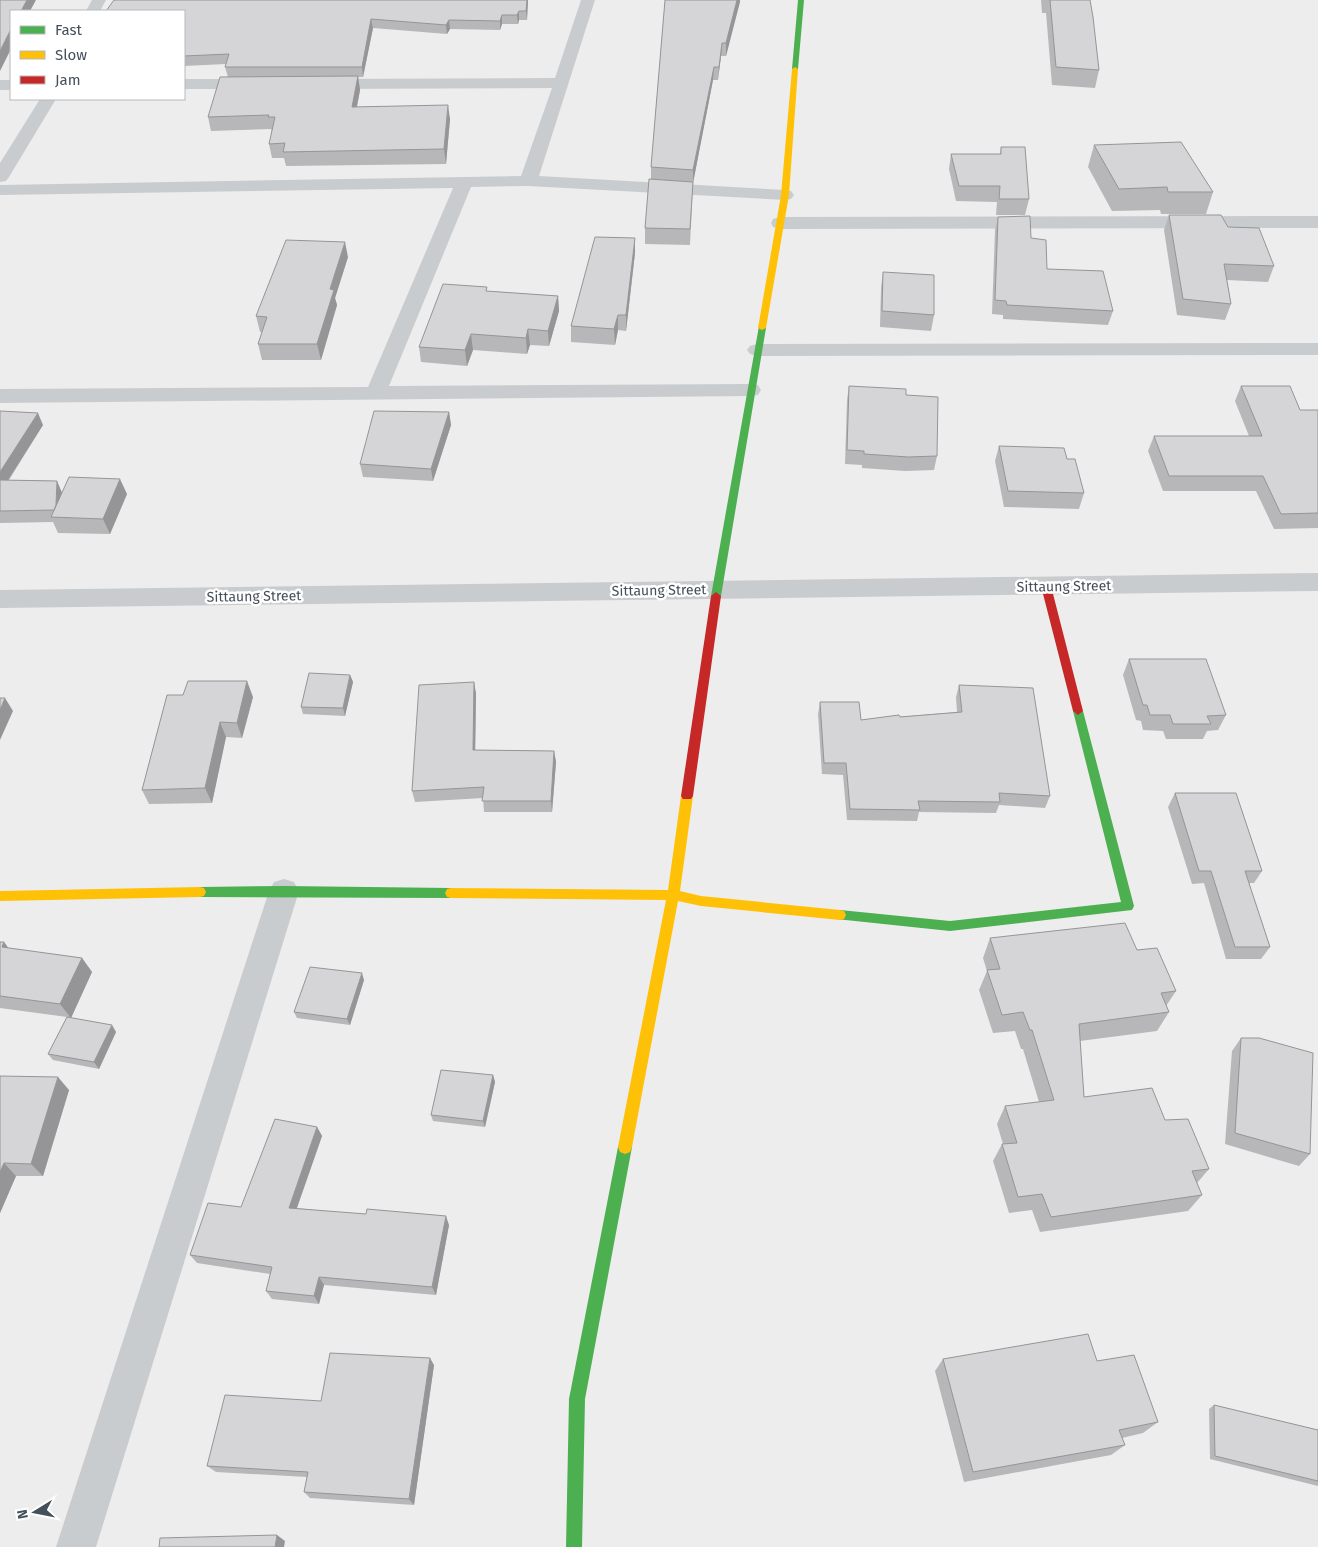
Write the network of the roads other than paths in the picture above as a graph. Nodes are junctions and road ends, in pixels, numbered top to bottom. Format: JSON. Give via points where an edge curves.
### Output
{"nodes":[{"id":1,"x":588,"y":0,"type":"edge"},
{"id":2,"x":801,"y":0,"type":"edge"},
{"id":3,"x":562,"y":83,"type":"junction"},
{"id":4,"x":185,"y":84,"type":"edge"},
{"id":5,"x":273,"y":84,"type":"edge"},
{"id":6,"x":303,"y":84,"type":"edge"},
{"id":7,"x":47,"y":100,"type":"edge"},
{"id":8,"x":0,"y":177,"type":"edge"},
{"id":9,"x":528,"y":181,"type":"junction"},
{"id":10,"x":464,"y":182,"type":"junction"},
{"id":11,"x":0,"y":190,"type":"edge"},
{"id":12,"x":785,"y":195,"type":"junction"},
{"id":13,"x":1318,"y":222,"type":"edge"},
{"id":14,"x":780,"y":223,"type":"junction"},
{"id":15,"x":757,"y":350,"type":"junction"},
{"id":16,"x":1318,"y":350,"type":"edge"},
{"id":17,"x":750,"y":390,"type":"junction"},
{"id":18,"x":376,"y":393,"type":"junction"},
{"id":19,"x":0,"y":396,"type":"edge"},
{"id":20,"x":1318,"y":583,"type":"edge"},
{"id":21,"x":1046,"y":586,"type":"junction"},
{"id":22,"x":717,"y":589,"type":"junction"},
{"id":23,"x":0,"y":599,"type":"edge"},
{"id":24,"x":284,"y":891,"type":"junction"},
{"id":25,"x":673,"y":894,"type":"junction"},
{"id":26,"x":0,"y":896,"type":"edge"},
{"id":27,"x":76,"y":1547,"type":"edge"},
{"id":28,"x":574,"y":1547,"type":"edge"}],
"edges":[{"from":1,"to":3,"type":"street"},
{"from":2,"to":12,"type":"street"},
{"from":3,"to":6,"type":"street"},
{"from":3,"to":9,"type":"street"},
{"from":4,"to":5,"type":"street"},
{"from":7,"to":8,"type":"street"},
{"from":9,"to":10,"type":"street"},
{"from":9,"to":12,"type":"street"},
{"from":10,"to":11,"type":"street"},
{"from":10,"to":18,"type":"street"},
{"from":12,"to":14,"type":"street"},
{"from":13,"to":14,"type":"street"},
{"from":14,"to":15,"type":"street"},
{"from":15,"to":16,"type":"street"},
{"from":15,"to":17,"type":"street"},
{"from":17,"to":18,"type":"street"},
{"from":17,"to":22,"type":"street"},
{"from":18,"to":19,"type":"street"},
{"from":20,"to":21,"type":"street","name":"Sittaung Street"},
{"from":21,"to":22,"type":"street","name":"Sittaung Street"},
{"from":21,"to":25,"type":"street","via":[[1128,906],[950,926],[701,901]]},
{"from":22,"to":23,"type":"street","name":"Sittaung Street"},
{"from":22,"to":25,"type":"street"},
{"from":24,"to":25,"type":"street"},
{"from":24,"to":26,"type":"street"},
{"from":24,"to":27,"type":"street"},
{"from":25,"to":28,"type":"street","via":[[577,1399]]}]}
